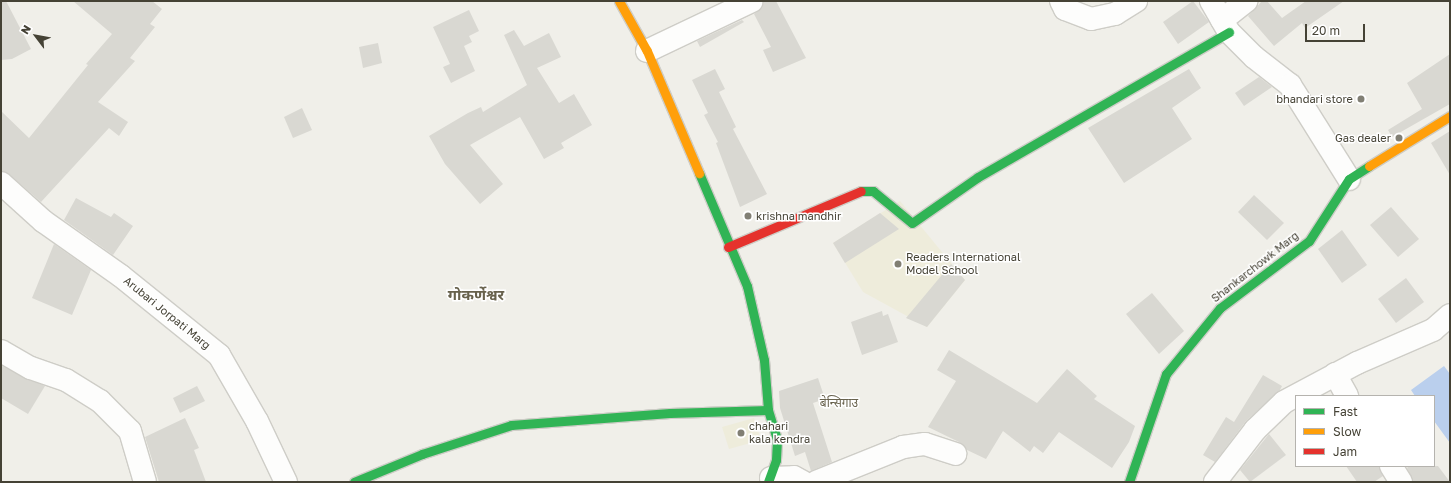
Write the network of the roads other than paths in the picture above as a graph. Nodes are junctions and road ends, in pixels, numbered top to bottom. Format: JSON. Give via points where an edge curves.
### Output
{"nodes":[{"id":1,"x":619,"y":1,"type":"edge"},
{"id":2,"x":752,"y":1,"type":"edge"},
{"id":3,"x":1061,"y":1,"type":"edge"},
{"id":4,"x":1136,"y":1,"type":"edge"},
{"id":5,"x":1211,"y":1,"type":"edge"},
{"id":6,"x":1246,"y":1,"type":"edge"},
{"id":7,"x":1225,"y":26,"type":"junction"},
{"id":8,"x":647,"y":51,"type":"junction"},
{"id":9,"x":1450,"y":116,"type":"edge"},
{"id":10,"x":1349,"y":179,"type":"junction"},
{"id":11,"x":1,"y":183,"type":"edge"},
{"id":12,"x":728,"y":246,"type":"junction"},
{"id":13,"x":1449,"y":317,"type":"edge"},
{"id":14,"x":1,"y":351,"type":"edge"},
{"id":15,"x":1335,"y":374,"type":"junction"},
{"id":16,"x":1297,"y":395,"type":"edge"},
{"id":17,"x":1346,"y":395,"type":"edge"},
{"id":18,"x":1295,"y":396,"type":"edge"},
{"id":19,"x":768,"y":410,"type":"junction"},
{"id":20,"x":955,"y":454,"type":"dead end"},
{"id":21,"x":1392,"y":467,"type":"edge"},
{"id":22,"x":769,"y":480,"type":"edge"},
{"id":23,"x":144,"y":482,"type":"edge"},
{"id":24,"x":286,"y":482,"type":"edge"},
{"id":25,"x":354,"y":482,"type":"edge"},
{"id":26,"x":803,"y":482,"type":"edge"},
{"id":27,"x":816,"y":482,"type":"edge"},
{"id":28,"x":1129,"y":482,"type":"edge"},
{"id":29,"x":1215,"y":482,"type":"edge"},
{"id":30,"x":1401,"y":482,"type":"edge"}],
"edges":[{"from":1,"to":8,"type":"street"},
{"from":2,"to":8,"type":"street"},
{"from":3,"to":4,"type":"street","via":[[1065,9],[1091,19],[1115,14]]},
{"from":5,"to":7,"type":"street"},
{"from":6,"to":7,"type":"street"},
{"from":7,"to":10,"type":"street","via":[[1254,57],[1290,85]]},
{"from":7,"to":12,"type":"street","via":[[978,177],[912,223],[873,191],[858,191]]},
{"from":8,"to":12,"type":"street"},
{"from":9,"to":10,"type":"street","name":"Shankarchowk Marg"},
{"from":10,"to":28,"type":"street","name":"Shankarchowk Marg","via":[[1309,241],[1220,308],[1166,374]]},
{"from":11,"to":24,"type":"street","name":"Arubari Jorpati Marg","via":[[43,221],[121,276],[219,355],[257,421]]},
{"from":12,"to":19,"type":"street","via":[[747,286],[764,360]]},
{"from":13,"to":15,"type":"street","via":[[1432,330]]},
{"from":14,"to":23,"type":"street","via":[[31,368],[66,380],[100,401],[130,432]]},
{"from":15,"to":16,"type":"street"},
{"from":15,"to":17,"type":"street"},
{"from":18,"to":29,"type":"street","via":[[1284,402],[1255,430]]},
{"from":19,"to":22,"type":"street","via":[[777,440]]},
{"from":19,"to":25,"type":"street","via":[[670,413],[511,425],[422,454]]},
{"from":20,"to":27,"type":"street","via":[[925,444],[903,447]]},
{"from":21,"to":30,"type":"street"},
{"from":22,"to":26,"type":"street","via":[[794,477]]}]}
